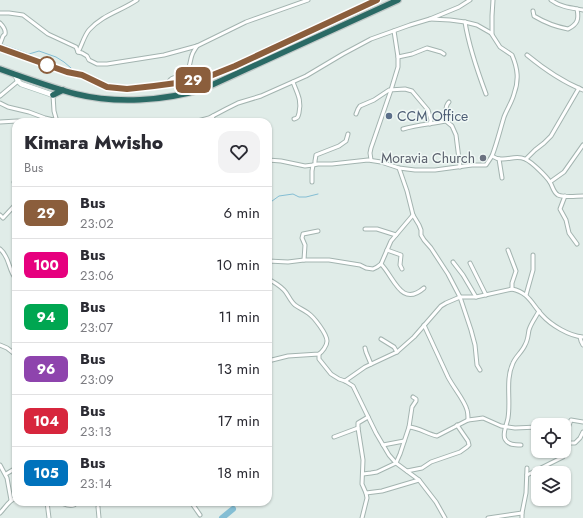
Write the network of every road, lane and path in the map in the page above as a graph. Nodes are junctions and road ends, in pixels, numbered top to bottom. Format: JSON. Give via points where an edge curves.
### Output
{"nodes":[{"id":1,"x":137,"y":0,"type":"edge"},
{"id":2,"x":308,"y":0,"type":"edge"},
{"id":3,"x":377,"y":0,"type":"edge"},
{"id":4,"x":398,"y":0,"type":"edge"},
{"id":5,"x":470,"y":0,"type":"edge"},
{"id":6,"x":494,"y":0,"type":"edge"},
{"id":7,"x":551,"y":0,"type":"edge"},
{"id":8,"x":299,"y":1,"type":"edge"},
{"id":9,"x":577,"y":9,"type":"junction"},
{"id":10,"x":583,"y":10,"type":"edge"},
{"id":11,"x":533,"y":11,"type":"dead end"},
{"id":12,"x":0,"y":14,"type":"edge"},
{"id":13,"x":430,"y":19,"type":"junction"},
{"id":14,"x":465,"y":22,"type":"junction"},
{"id":15,"x":0,"y":23,"type":"edge"},
{"id":16,"x":394,"y":31,"type":"junction"},
{"id":17,"x":492,"y":34,"type":"junction"},
{"id":18,"x":2,"y":37,"type":"edge"},
{"id":19,"x":0,"y":46,"type":"edge"},
{"id":20,"x":197,"y":46,"type":"junction"},
{"id":21,"x":78,"y":52,"type":"junction"},
{"id":22,"x":444,"y":54,"type":"dead end"},
{"id":23,"x":527,"y":55,"type":"dead end"},
{"id":24,"x":398,"y":57,"type":"junction"},
{"id":25,"x":0,"y":69,"type":"edge"},
{"id":26,"x":188,"y":70,"type":"junction"},
{"id":27,"x":14,"y":74,"type":"junction"},
{"id":28,"x":199,"y":80,"type":"junction"},
{"id":29,"x":18,"y":81,"type":"junction"},
{"id":30,"x":293,"y":82,"type":"junction"},
{"id":31,"x":168,"y":84,"type":"junction"},
{"id":32,"x":579,"y":88,"type":"junction"},
{"id":33,"x":63,"y":90,"type":"junction"},
{"id":34,"x":391,"y":90,"type":"junction"},
{"id":35,"x":583,"y":90,"type":"edge"},
{"id":36,"x":486,"y":94,"type":"dead end"},
{"id":37,"x":53,"y":95,"type":"junction"},
{"id":38,"x":0,"y":96,"type":"edge"},
{"id":39,"x":449,"y":102,"type":"dead end"},
{"id":40,"x":0,"y":103,"type":"edge"},
{"id":41,"x":356,"y":114,"type":"dead end"},
{"id":42,"x":213,"y":116,"type":"joint"},
{"id":43,"x":45,"y":118,"type":"edge"},
{"id":44,"x":56,"y":118,"type":"edge"},
{"id":45,"x":208,"y":118,"type":"edge"},
{"id":46,"x":294,"y":119,"type":"dead end"},
{"id":47,"x":12,"y":121,"type":"edge"},
{"id":48,"x":443,"y":121,"type":"junction"},
{"id":49,"x":0,"y":122,"type":"edge"},
{"id":50,"x":430,"y":124,"type":"junction"},
{"id":51,"x":403,"y":129,"type":"dead end"},
{"id":52,"x":348,"y":134,"type":"dead end"},
{"id":53,"x":583,"y":145,"type":"edge"},
{"id":54,"x":492,"y":156,"type":"junction"},
{"id":55,"x":499,"y":159,"type":"junction"},
{"id":56,"x":272,"y":160,"type":"edge"},
{"id":57,"x":371,"y":160,"type":"junction"},
{"id":58,"x":526,"y":160,"type":"junction"},
{"id":59,"x":313,"y":165,"type":"junction"},
{"id":60,"x":460,"y":167,"type":"junction"},
{"id":61,"x":399,"y":168,"type":"junction"},
{"id":62,"x":502,"y":178,"type":"dead end"},
{"id":63,"x":312,"y":182,"type":"dead end"},
{"id":64,"x":550,"y":182,"type":"junction"},
{"id":65,"x":565,"y":196,"type":"junction"},
{"id":66,"x":583,"y":196,"type":"edge"},
{"id":67,"x":12,"y":208,"type":"edge"},
{"id":68,"x":0,"y":215,"type":"edge"},
{"id":69,"x":413,"y":215,"type":"junction"},
{"id":70,"x":364,"y":229,"type":"dead end"},
{"id":71,"x":318,"y":231,"type":"dead end"},
{"id":72,"x":396,"y":235,"type":"junction"},
{"id":73,"x":576,"y":244,"type":"dead end"},
{"id":74,"x":0,"y":249,"type":"edge"},
{"id":75,"x":387,"y":250,"type":"junction"},
{"id":76,"x":508,"y":250,"type":"dead end"},
{"id":77,"x":533,"y":255,"type":"dead end"},
{"id":78,"x":304,"y":260,"type":"junction"},
{"id":79,"x":272,"y":261,"type":"edge"},
{"id":80,"x":453,"y":262,"type":"dead end"},
{"id":81,"x":470,"y":263,"type":"dead end"},
{"id":82,"x":380,"y":264,"type":"junction"},
{"id":83,"x":402,"y":269,"type":"dead end"},
{"id":84,"x":12,"y":274,"type":"edge"},
{"id":85,"x":272,"y":281,"type":"edge"},
{"id":86,"x":424,"y":288,"type":"dead end"},
{"id":87,"x":512,"y":289,"type":"junction"},
{"id":88,"x":486,"y":295,"type":"junction"},
{"id":89,"x":526,"y":295,"type":"junction"},
{"id":90,"x":460,"y":297,"type":"junction"},
{"id":91,"x":476,"y":297,"type":"junction"},
{"id":92,"x":539,"y":311,"type":"junction"},
{"id":93,"x":424,"y":325,"type":"junction"},
{"id":94,"x":582,"y":337,"type":"edge"},
{"id":95,"x":381,"y":339,"type":"dead end"},
{"id":96,"x":0,"y":345,"type":"edge"},
{"id":97,"x":583,"y":345,"type":"edge"},
{"id":98,"x":365,"y":348,"type":"dead end"},
{"id":99,"x":12,"y":352,"type":"edge"},
{"id":100,"x":397,"y":352,"type":"junction"},
{"id":101,"x":319,"y":354,"type":"junction"},
{"id":102,"x":272,"y":360,"type":"edge"},
{"id":103,"x":371,"y":364,"type":"junction"},
{"id":104,"x":480,"y":370,"type":"dead end"},
{"id":105,"x":345,"y":381,"type":"junction"},
{"id":106,"x":413,"y":397,"type":"dead end"},
{"id":107,"x":368,"y":417,"type":"junction"},
{"id":108,"x":468,"y":420,"type":"junction"},
{"id":109,"x":571,"y":420,"type":"edge"},
{"id":110,"x":583,"y":422,"type":"edge"},
{"id":111,"x":457,"y":425,"type":"junction"},
{"id":112,"x":409,"y":427,"type":"junction"},
{"id":113,"x":507,"y":427,"type":"junction"},
{"id":114,"x":531,"y":427,"type":"edge"},
{"id":115,"x":358,"y":428,"type":"junction"},
{"id":116,"x":583,"y":432,"type":"edge"},
{"id":117,"x":334,"y":437,"type":"dead end"},
{"id":118,"x":404,"y":441,"type":"junction"},
{"id":119,"x":571,"y":444,"type":"edge"},
{"id":120,"x":383,"y":445,"type":"junction"},
{"id":121,"x":521,"y":445,"type":"dead end"},
{"id":122,"x":561,"y":458,"type":"edge"},
{"id":123,"x":396,"y":463,"type":"junction"},
{"id":124,"x":0,"y":465,"type":"edge"},
{"id":125,"x":528,"y":468,"type":"dead end"},
{"id":126,"x":12,"y":470,"type":"edge"},
{"id":127,"x":407,"y":471,"type":"junction"},
{"id":128,"x":6,"y":474,"type":"junction"},
{"id":129,"x":363,"y":474,"type":"junction"},
{"id":130,"x":527,"y":474,"type":"junction"},
{"id":131,"x":419,"y":480,"type":"junction"},
{"id":132,"x":366,"y":493,"type":"junction"},
{"id":133,"x":11,"y":500,"type":"joint"},
{"id":134,"x":48,"y":506,"type":"edge"},
{"id":135,"x":194,"y":506,"type":"edge"},
{"id":136,"x":98,"y":507,"type":"dead end"},
{"id":137,"x":0,"y":513,"type":"edge"},
{"id":138,"x":522,"y":513,"type":"junction"},
{"id":139,"x":200,"y":515,"type":"dead end"},
{"id":140,"x":508,"y":516,"type":"edge"},
{"id":141,"x":49,"y":518,"type":"edge"},
{"id":142,"x":99,"y":518,"type":"edge"},
{"id":143,"x":362,"y":518,"type":"edge"},
{"id":144,"x":445,"y":518,"type":"edge"},
{"id":145,"x":488,"y":518,"type":"edge"},
{"id":146,"x":522,"y":518,"type":"edge"}],
"edges":[{"from":1,"to":21,"type":"street","via":[[95,24]]},
{"from":2,"to":8,"type":"street"},
{"from":3,"to":28,"type":"highway"},
{"from":4,"to":33,"type":"highway","via":[[189,93],[115,100]]},
{"from":5,"to":13,"type":"street"},
{"from":6,"to":17,"type":"street"},
{"from":7,"to":9,"type":"street","via":[[561,6]]},
{"from":8,"to":20,"type":"street","via":[[246,22]]},
{"from":9,"to":10,"type":"street"},
{"from":9,"to":11,"type":"street","via":[[577,21],[568,29],[534,16]]},
{"from":12,"to":21,"type":"street","via":[[23,15],[48,34],[76,47]]},
{"from":13,"to":14,"type":"street"},
{"from":13,"to":16,"type":"street"},
{"from":14,"to":17,"type":"street","via":[[477,25]]},
{"from":14,"to":36,"type":"street","via":[[467,39]]},
{"from":15,"to":18,"type":"street","via":[[5,32]]},
{"from":16,"to":24,"type":"street"},
{"from":16,"to":30,"type":"street","via":[[371,39]]},
{"from":17,"to":54,"type":"street","via":[[500,47],[512,55],[518,73],[514,95],[505,114]]},
{"from":18,"to":19,"type":"street"},
{"from":19,"to":31,"type":"highway","via":[[113,88],[127,89]]},
{"from":20,"to":21,"type":"street","via":[[164,55],[107,64],[97,64]]},
{"from":20,"to":26,"type":"street"},
{"from":22,"to":24,"type":"street","via":[[427,48]]},
{"from":23,"to":32,"type":"street","via":[[560,79]]},
{"from":24,"to":34,"type":"street","via":[[398,67]]},
{"from":25,"to":27,"type":"highway"},
{"from":26,"to":28,"type":"street"},
{"from":26,"to":31,"type":"street","via":[[172,78]]},
{"from":27,"to":29,"type":"street"},
{"from":27,"to":33,"type":"highway"},
{"from":28,"to":31,"type":"highway"},
{"from":29,"to":37,"type":"street","via":[[24,86]]},
{"from":29,"to":38,"type":"street"},
{"from":30,"to":42,"type":"street","via":[[238,103]]},
{"from":30,"to":46,"type":"street","via":[[301,105],[299,115]]},
{"from":32,"to":35,"type":"street"},
{"from":32,"to":58,"type":"street","via":[[551,136]]},
{"from":33,"to":37,"type":"highway"},
{"from":34,"to":41,"type":"street","via":[[360,106]]},
{"from":34,"to":50,"type":"street","via":[[412,91],[428,110]]},
{"from":34,"to":57,"type":"street","via":[[371,148]]},
{"from":37,"to":44,"type":"street"},
{"from":39,"to":48,"type":"street","via":[[446,104],[446,116]]},
{"from":40,"to":43,"type":"street"},
{"from":42,"to":45,"type":"street"},
{"from":47,"to":49,"type":"street"},
{"from":48,"to":50,"type":"street"},
{"from":48,"to":60,"type":"street","via":[[452,126],[456,135]]},
{"from":50,"to":51,"type":"street"},
{"from":52,"to":59,"type":"street","via":[[346,141],[339,146],[316,155]]},
{"from":53,"to":64,"type":"street","via":[[564,172]]},
{"from":54,"to":55,"type":"street"},
{"from":54,"to":60,"type":"street","via":[[486,165]]},
{"from":55,"to":58,"type":"street","via":[[512,157]]},
{"from":55,"to":62,"type":"street"},
{"from":56,"to":59,"type":"street"},
{"from":57,"to":59,"type":"street"},
{"from":57,"to":61,"type":"street"},
{"from":58,"to":64,"type":"street"},
{"from":59,"to":63,"type":"street"},
{"from":60,"to":61,"type":"street","via":[[435,170]]},
{"from":61,"to":69,"type":"street"},
{"from":64,"to":65,"type":"street","via":[[557,194]]},
{"from":65,"to":66,"type":"street"},
{"from":65,"to":73,"type":"street","via":[[560,209]]},
{"from":67,"to":68,"type":"street","via":[[3,218]]},
{"from":69,"to":72,"type":"street"},
{"from":69,"to":90,"type":"street","via":[[421,235],[448,274]]},
{"from":70,"to":72,"type":"street","via":[[377,229]]},
{"from":71,"to":78,"type":"street","via":[[302,234],[305,245]]},
{"from":72,"to":75,"type":"street"},
{"from":74,"to":84,"type":"street"},
{"from":75,"to":82,"type":"street"},
{"from":75,"to":83,"type":"street","via":[[402,256]]},
{"from":76,"to":87,"type":"street","via":[[516,271]]},
{"from":77,"to":89,"type":"street","via":[[533,270]]},
{"from":78,"to":79,"type":"street"},
{"from":78,"to":82,"type":"street","via":[[346,262],[373,269]]},
{"from":80,"to":91,"type":"street","via":[[464,275]]},
{"from":81,"to":88,"type":"street"},
{"from":82,"to":86,"type":"street","via":[[400,291],[411,295]]},
{"from":85,"to":101,"type":"street","via":[[285,290],[297,307],[314,317],[327,341]]},
{"from":87,"to":88,"type":"street"},
{"from":87,"to":89,"type":"street"},
{"from":88,"to":91,"type":"street"},
{"from":89,"to":92,"type":"street"},
{"from":90,"to":91,"type":"street"},
{"from":90,"to":93,"type":"street","via":[[441,306]]},
{"from":90,"to":104,"type":"street","via":[[472,330]]},
{"from":92,"to":94,"type":"street","via":[[568,334]]},
{"from":92,"to":113,"type":"street","via":[[529,330],[527,342],[512,363]]},
{"from":93,"to":100,"type":"street"},
{"from":93,"to":108,"type":"street","via":[[452,386],[465,404]]},
{"from":94,"to":97,"type":"street"},
{"from":95,"to":100,"type":"street","via":[[394,346]]},
{"from":96,"to":99,"type":"street"},
{"from":98,"to":103,"type":"street"},
{"from":100,"to":103,"type":"street"},
{"from":101,"to":102,"type":"street"},
{"from":101,"to":105,"type":"street","via":[[319,359],[331,374]]},
{"from":103,"to":105,"type":"street"},
{"from":105,"to":107,"type":"street","via":[[353,386]]},
{"from":106,"to":112,"type":"street","via":[[416,401],[412,407]]},
{"from":107,"to":115,"type":"street","via":[[358,423]]},
{"from":107,"to":120,"type":"street"},
{"from":108,"to":111,"type":"street"},
{"from":108,"to":113,"type":"street","via":[[482,418]]},
{"from":109,"to":110,"type":"street"},
{"from":111,"to":112,"type":"street","via":[[437,436]]},
{"from":111,"to":127,"type":"street","via":[[468,441],[467,448],[422,468]]},
{"from":112,"to":118,"type":"street"},
{"from":113,"to":114,"type":"street"},
{"from":113,"to":121,"type":"street","via":[[504,436],[507,443]]},
{"from":115,"to":117,"type":"street"},
{"from":115,"to":129,"type":"street"},
{"from":116,"to":119,"type":"street","via":[[575,444]]},
{"from":118,"to":120,"type":"street"},
{"from":118,"to":123,"type":"street"},
{"from":120,"to":123,"type":"street"},
{"from":122,"to":130,"type":"street"},
{"from":123,"to":127,"type":"street"},
{"from":123,"to":129,"type":"street","via":[[377,472]]},
{"from":124,"to":128,"type":"street"},
{"from":125,"to":130,"type":"street"},
{"from":126,"to":128,"type":"street"},
{"from":127,"to":131,"type":"street"},
{"from":128,"to":133,"type":"street"},
{"from":129,"to":132,"type":"street","via":[[362,484]]},
{"from":130,"to":138,"type":"street"},
{"from":131,"to":132,"type":"street"},
{"from":131,"to":144,"type":"street"},
{"from":132,"to":143,"type":"street","via":[[368,498]]},
{"from":133,"to":137,"type":"street"},
{"from":134,"to":141,"type":"street"},
{"from":135,"to":139,"type":"street"},
{"from":136,"to":142,"type":"street"},
{"from":138,"to":140,"type":"street"},
{"from":138,"to":146,"type":"street"},
{"from":140,"to":145,"type":"street"}]}
